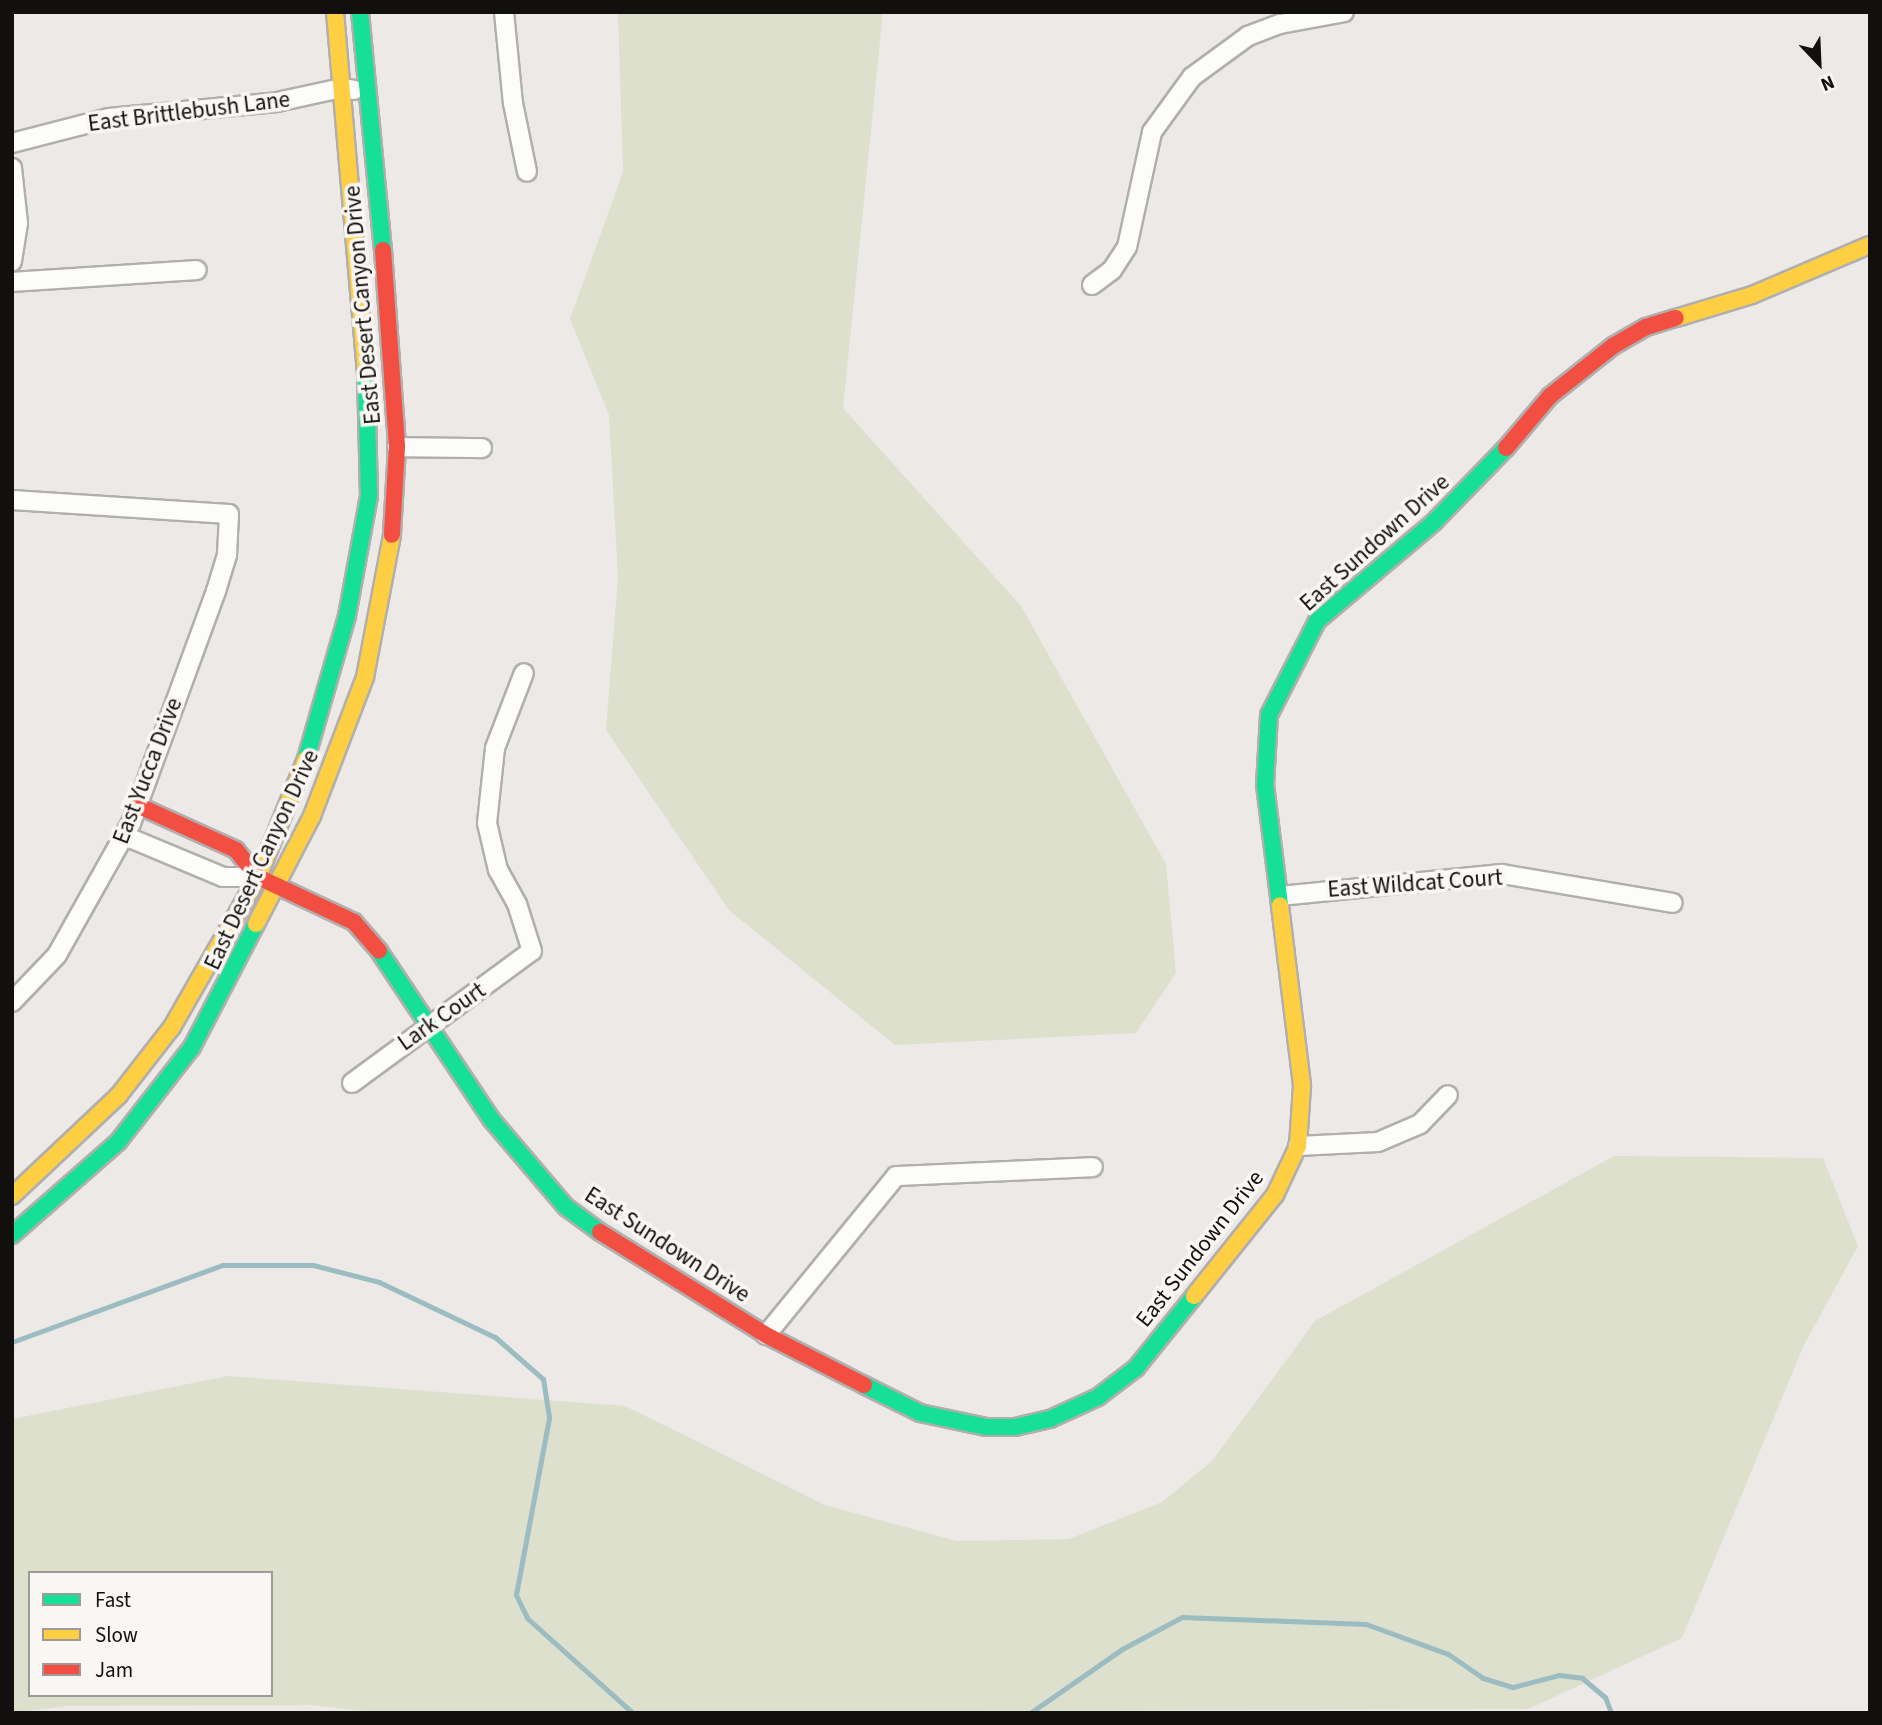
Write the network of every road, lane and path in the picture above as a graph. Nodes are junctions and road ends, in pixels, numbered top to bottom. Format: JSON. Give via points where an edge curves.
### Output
{"nodes":[{"id":1,"x":335,"y":12,"type":"edge"},
{"id":2,"x":360,"y":12,"type":"edge"},
{"id":3,"x":504,"y":12,"type":"edge"},
{"id":4,"x":1344,"y":12,"type":"edge"},
{"id":5,"x":342,"y":88,"type":"junction"},
{"id":6,"x":367,"y":93,"type":"junction"},
{"id":7,"x":12,"y":144,"type":"edge"},
{"id":8,"x":12,"y":168,"type":"edge"},
{"id":9,"x":527,"y":172,"type":"dead end"},
{"id":10,"x":1870,"y":245,"type":"edge"},
{"id":11,"x":12,"y":262,"type":"edge"},
{"id":12,"x":197,"y":270,"type":"dead end"},
{"id":13,"x":12,"y":282,"type":"edge"},
{"id":14,"x":1092,"y":285,"type":"dead end"},
{"id":15,"x":397,"y":447,"type":"junction"},
{"id":16,"x":482,"y":448,"type":"dead end"},
{"id":17,"x":12,"y":500,"type":"edge"},
{"id":18,"x":524,"y":673,"type":"dead end"},
{"id":19,"x":137,"y":805,"type":"junction"},
{"id":20,"x":125,"y":836,"type":"junction"},
{"id":21,"x":258,"y":877,"type":"junction"},
{"id":22,"x":278,"y":888,"type":"junction"},
{"id":23,"x":1280,"y":896,"type":"junction"},
{"id":24,"x":1674,"y":903,"type":"dead end"},
{"id":25,"x":12,"y":1002,"type":"edge"},
{"id":26,"x":429,"y":1031,"type":"junction"},
{"id":27,"x":352,"y":1083,"type":"dead end"},
{"id":28,"x":1448,"y":1095,"type":"dead end"},
{"id":29,"x":1298,"y":1146,"type":"junction"},
{"id":30,"x":1093,"y":1167,"type":"dead end"},
{"id":31,"x":12,"y":1196,"type":"edge"},
{"id":32,"x":12,"y":1235,"type":"edge"},
{"id":33,"x":766,"y":1335,"type":"junction"}],
"edges":[{"from":1,"to":5,"type":"street","name":"East Desert Canyon Drive"},
{"from":2,"to":6,"type":"street","name":"East Desert Canyon Drive"},
{"from":3,"to":9,"type":"street","via":[[513,103]]},
{"from":4,"to":14,"type":"street","via":[[1280,24],[1248,36],[1192,77],[1153,132],[1127,247],[1112,270]]},
{"from":5,"to":6,"type":"street","name":"East Brittlebush Lane"},
{"from":5,"to":7,"type":"street","name":"East Brittlebush Lane","via":[[277,103],[109,118]]},
{"from":5,"to":21,"type":"street","name":"East Desert Canyon Drive","via":[[362,293],[369,496],[347,616],[304,768]]},
{"from":6,"to":15,"type":"street","name":"East Desert Canyon Drive","via":[[390,319]]},
{"from":8,"to":11,"type":"street","via":[[18,223]]},
{"from":10,"to":23,"type":"street","name":"East Sundown Drive","via":[[1752,295],[1646,327],[1613,346],[1550,396],[1483,475],[1434,522],[1317,621],[1269,715],[1265,785]]},
{"from":12,"to":13,"type":"street"},
{"from":15,"to":16,"type":"street"},
{"from":15,"to":22,"type":"street","name":"East Desert Canyon Drive","via":[[396,509],[379,628],[333,767]]},
{"from":17,"to":19,"type":"street","name":"East Yucca Drive","via":[[229,514],[227,555],[216,591]]},
{"from":18,"to":26,"type":"street","name":"Lark Court","via":[[495,748],[487,823],[498,870],[517,904],[532,951]]},
{"from":19,"to":20,"type":"street","name":"East Yucca Drive"},
{"from":19,"to":21,"type":"street","via":[[236,849]]},
{"from":20,"to":21,"type":"street","via":[[223,877]]},
{"from":20,"to":25,"type":"street","name":"East Yucca Drive","via":[[57,955]]},
{"from":21,"to":22,"type":"street","name":"East Sundown Drive"},
{"from":21,"to":31,"type":"street","name":"East Desert Canyon Drive","via":[[172,1027],[119,1095]]},
{"from":22,"to":26,"type":"street","name":"East Sundown Drive","via":[[354,922],[379,951]]},
{"from":22,"to":32,"type":"street","name":"East Desert Canyon Drive","via":[[218,1006],[156,1097],[85,1174]]},
{"from":23,"to":24,"type":"street","name":"East Wildcat Court","via":[[1502,874]]},
{"from":23,"to":29,"type":"street","name":"East Sundown Drive","via":[[1302,1085]]},
{"from":26,"to":27,"type":"street","name":"Lark Court"},
{"from":26,"to":33,"type":"street","name":"East Sundown Drive","via":[[491,1119],[566,1207],[618,1245]]},
{"from":28,"to":29,"type":"street","via":[[1420,1124],[1378,1142]]},
{"from":29,"to":33,"type":"street","name":"East Sundown Drive","via":[[1275,1195],[1136,1368],[1098,1398],[1050,1419],[1015,1427],[953,1423],[920,1413]]},
{"from":30,"to":33,"type":"street","via":[[896,1176]]}]}
